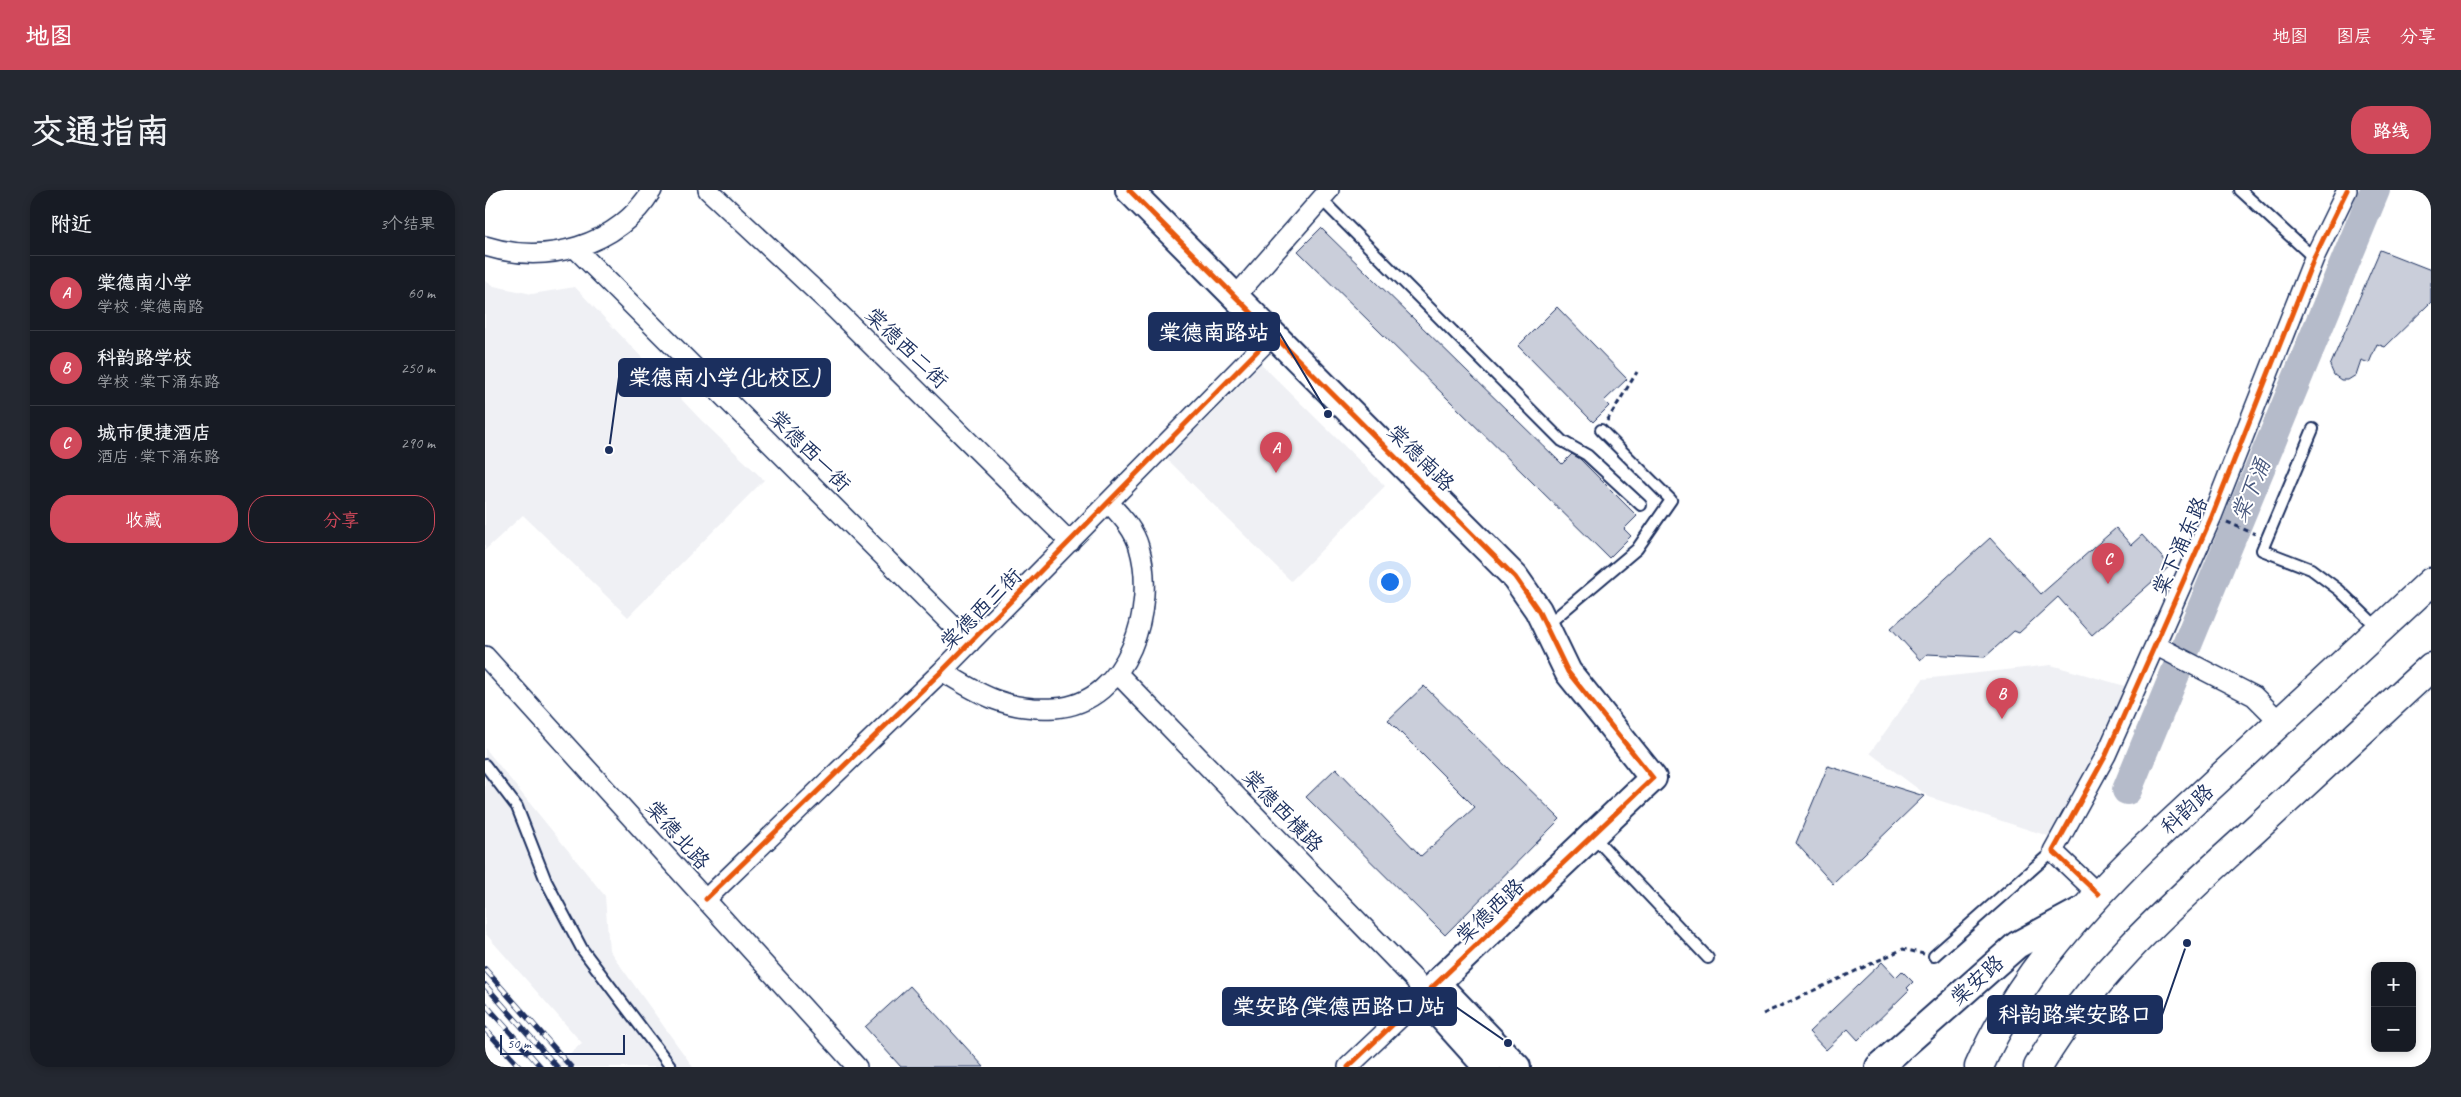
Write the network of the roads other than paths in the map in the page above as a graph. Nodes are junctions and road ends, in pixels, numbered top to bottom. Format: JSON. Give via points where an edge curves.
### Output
{"nodes":[{"id":1,"x":652,"y":190,"type":"edge"},
{"id":2,"x":708,"y":190,"type":"edge"},
{"id":3,"x":1129,"y":190,"type":"edge"},
{"id":4,"x":2240,"y":190,"type":"edge"},
{"id":5,"x":2347,"y":190,"type":"edge"},
{"id":6,"x":1325,"y":195,"type":"edge"},
{"id":7,"x":485,"y":246,"type":"edge"},
{"id":8,"x":575,"y":248,"type":"junction"},
{"id":9,"x":2314,"y":258,"type":"junction"},
{"id":10,"x":1235,"y":297,"type":"junction"},
{"id":11,"x":1273,"y":335,"type":"junction"},
{"id":12,"x":2313,"y":429,"type":"dead end"},
{"id":13,"x":1601,"y":430,"type":"road end"},
{"id":14,"x":1109,"y":503,"type":"junction"},
{"id":15,"x":1641,"y":505,"type":"dead end"},
{"id":16,"x":1070,"y":542,"type":"junction"},
{"id":17,"x":2431,"y":582,"type":"edge"},
{"id":18,"x":1546,"y":626,"type":"junction"},
{"id":19,"x":2380,"y":629,"type":"junction"},
{"id":20,"x":970,"y":643,"type":"junction"},
{"id":21,"x":2155,"y":645,"type":"junction"},
{"id":22,"x":485,"y":656,"type":"edge"},
{"id":23,"x":2431,"y":666,"type":"edge"},
{"id":24,"x":942,"y":671,"type":"junction"},
{"id":25,"x":1117,"y":673,"type":"junction"},
{"id":26,"x":2280,"y":722,"type":"junction"},
{"id":27,"x":485,"y":765,"type":"edge"},
{"id":28,"x":1653,"y":778,"type":"joint"},
{"id":29,"x":1593,"y":836,"type":"junction"},
{"id":30,"x":2053,"y":851,"type":"junction"},
{"id":31,"x":706,"y":899,"type":"junction"},
{"id":32,"x":2092,"y":901,"type":"junction"},
{"id":33,"x":1934,"y":956,"type":"road end"},
{"id":34,"x":1708,"y":958,"type":"dead end"},
{"id":35,"x":1425,"y":987,"type":"junction"},
{"id":36,"x":671,"y":1067,"type":"edge"},
{"id":37,"x":857,"y":1067,"type":"edge"},
{"id":38,"x":1348,"y":1067,"type":"edge"},
{"id":39,"x":1487,"y":1067,"type":"edge"},
{"id":40,"x":1517,"y":1067,"type":"edge"},
{"id":41,"x":1879,"y":1067,"type":"edge"},
{"id":42,"x":1979,"y":1067,"type":"edge"},
{"id":43,"x":2038,"y":1067,"type":"edge"}],
"edges":[{"from":1,"to":8,"type":"street","via":[[634,213],[616,228]]},
{"from":2,"to":16,"type":"street","name":"棠德西二街","via":[[838,312]]},
{"from":3,"to":10,"type":"street","name":"棠德南路"},
{"from":4,"to":9,"type":"lane"},
{"from":5,"to":9,"type":"street","name":"棠下涌东路"},
{"from":6,"to":10,"type":"street"},
{"from":6,"to":15,"type":"lane","via":[[1562,441],[1587,455]]},
{"from":7,"to":8,"type":"street","via":[[502,252],[527,254],[551,254]]},
{"from":8,"to":20,"type":"street","name":"棠德西一街"},
{"from":9,"to":21,"type":"street","name":"棠下涌东路","via":[[2212,516]]},
{"from":10,"to":11,"type":"street","name":"棠德南路"},
{"from":11,"to":14,"type":"street","name":"棠德西三街"},
{"from":11,"to":18,"type":"street","name":"棠德南路","via":[[1497,557],[1515,577]]},
{"from":12,"to":19,"type":"lane","via":[[2262,550],[2311,569],[2339,590]]},
{"from":13,"to":18,"type":"lane","via":[[1671,500],[1637,550]]},
{"from":14,"to":16,"type":"street","name":"棠德西三街"},
{"from":14,"to":25,"type":"street","via":[[1125,520],[1139,545],[1145,580],[1141,619],[1128,655]]},
{"from":16,"to":20,"type":"street","name":"棠德西三街"},
{"from":17,"to":19,"type":"highway","name":"科韵路"},
{"from":18,"to":28,"type":"street","name":"棠德南路","via":[[1569,672]]},
{"from":19,"to":26,"type":"highway","name":"科韵路"},
{"from":20,"to":24,"type":"street","name":"棠德西三街"},
{"from":21,"to":26,"type":"street","via":[[2254,696]]},
{"from":21,"to":30,"type":"street","name":"棠下涌东路","via":[[2106,755]]},
{"from":22,"to":31,"type":"street","name":"棠德北路"},
{"from":23,"to":43,"type":"highway","via":[[2126,952],[2087,994],[2057,1034]]},
{"from":24,"to":25,"type":"street","via":[[995,701],[1039,708],[1078,703],[1104,688]]},
{"from":24,"to":31,"type":"street","name":"棠德西三街"},
{"from":25,"to":35,"type":"street","name":"棠德西横路"},
{"from":26,"to":32,"type":"highway","name":"科韵路"},
{"from":27,"to":36,"type":"lane","via":[[517,807],[546,881],[582,949]]},
{"from":28,"to":29,"type":"street","name":"棠德西路"},
{"from":29,"to":34,"type":"lane"},
{"from":29,"to":35,"type":"street","name":"棠德西路"},
{"from":30,"to":32,"type":"street"},
{"from":30,"to":33,"type":"lane"},
{"from":31,"to":37,"type":"street","name":"棠德北路"},
{"from":32,"to":41,"type":"street","name":"棠安路","via":[[2017,945]]},
{"from":32,"to":42,"type":"highway","name":"科韵路","via":[[2035,971],[2011,1007]]},
{"from":35,"to":38,"type":"street","name":"棠德西路"},
{"from":35,"to":39,"type":"street"},
{"from":35,"to":40,"type":"street"}]}
